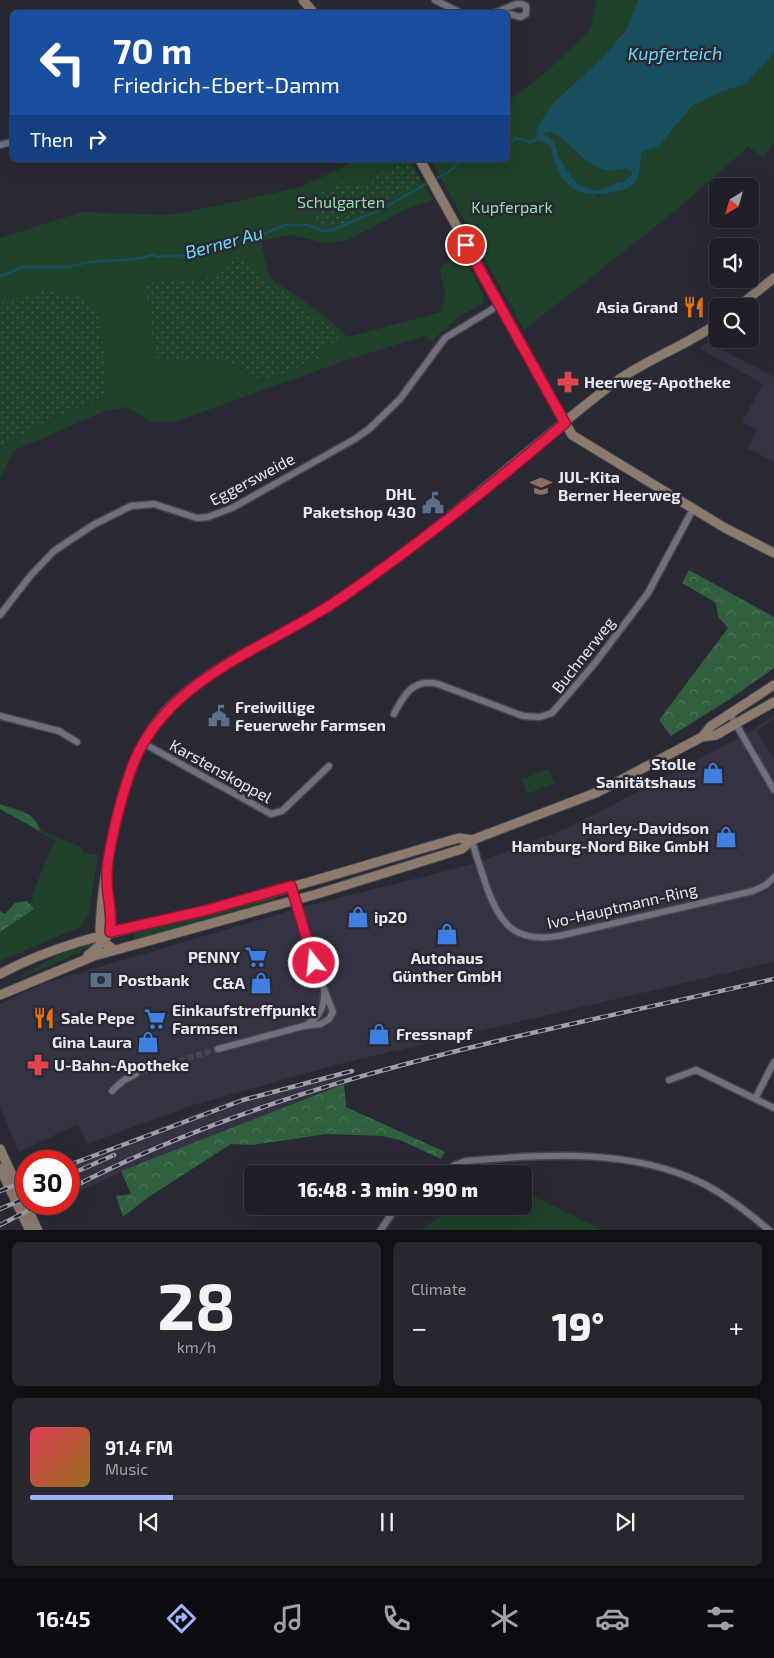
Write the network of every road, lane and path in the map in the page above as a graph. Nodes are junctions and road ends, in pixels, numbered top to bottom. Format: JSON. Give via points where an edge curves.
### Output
{"nodes":[{"id":1,"x":303,"y":0,"type":"edge"},
{"id":2,"x":435,"y":0,"type":"edge"},
{"id":3,"x":311,"y":10,"type":"edge"},
{"id":4,"x":455,"y":10,"type":"edge"},
{"id":5,"x":503,"y":10,"type":"edge"},
{"id":6,"x":510,"y":14,"type":"edge"},
{"id":7,"x":421,"y":162,"type":"edge"},
{"id":8,"x":774,"y":278,"type":"edge"},
{"id":9,"x":749,"y":298,"type":"edge"},
{"id":10,"x":499,"y":305,"type":"junction"},
{"id":11,"x":709,"y":329,"type":"edge"},
{"id":12,"x":565,"y":423,"type":"junction"},
{"id":13,"x":693,"y":509,"type":"junction"},
{"id":14,"x":774,"y":553,"type":"edge"},
{"id":15,"x":0,"y":615,"type":"edge"},
{"id":16,"x":774,"y":685,"type":"edge"},
{"id":17,"x":774,"y":702,"type":"edge"},
{"id":18,"x":394,"y":714,"type":"dead end"},
{"id":19,"x":730,"y":714,"type":"junction"},
{"id":20,"x":0,"y":716,"type":"edge"},
{"id":21,"x":736,"y":725,"type":"junction"},
{"id":22,"x":702,"y":737,"type":"junction"},
{"id":23,"x":77,"y":742,"type":"dead end"},
{"id":24,"x":143,"y":743,"type":"junction"},
{"id":25,"x":329,"y":766,"type":"dead end"},
{"id":26,"x":774,"y":790,"type":"edge"},
{"id":27,"x":472,"y":840,"type":"junction"},
{"id":28,"x":774,"y":878,"type":"edge"},
{"id":29,"x":106,"y":880,"type":"junction"},
{"id":30,"x":291,"y":886,"type":"junction"},
{"id":31,"x":294,"y":900,"type":"junction"},
{"id":32,"x":110,"y":932,"type":"junction"},
{"id":33,"x":102,"y":938,"type":"junction"},
{"id":34,"x":114,"y":950,"type":"junction"},
{"id":35,"x":78,"y":963,"type":"junction"},
{"id":36,"x":0,"y":974,"type":"edge"},
{"id":37,"x":324,"y":991,"type":"junction"},
{"id":38,"x":0,"y":995,"type":"edge"},
{"id":39,"x":329,"y":1019,"type":"junction"},
{"id":40,"x":315,"y":1020,"type":"junction"},
{"id":41,"x":304,"y":1026,"type":"junction"},
{"id":42,"x":218,"y":1049,"type":"tunnel mouth"},
{"id":43,"x":774,"y":1062,"type":"edge"},
{"id":44,"x":136,"y":1074,"type":"tunnel mouth"},
{"id":45,"x":669,"y":1080,"type":"dead end"},
{"id":46,"x":112,"y":1091,"type":"dead end"},
{"id":47,"x":755,"y":1099,"type":"junction"},
{"id":48,"x":774,"y":1108,"type":"edge"},
{"id":49,"x":1,"y":1155,"type":"edge"},
{"id":50,"x":455,"y":1165,"type":"edge"},
{"id":51,"x":0,"y":1168,"type":"edge"},
{"id":52,"x":391,"y":1215,"type":"edge"},
{"id":53,"x":30,"y":1230,"type":"edge"},
{"id":54,"x":38,"y":1230,"type":"edge"},
{"id":55,"x":380,"y":1230,"type":"edge"},
{"id":56,"x":770,"y":1230,"type":"edge"}],
"edges":[{"from":1,"to":3,"type":"street"},
{"from":2,"to":4,"type":"street"},
{"from":5,"to":6,"type":"street","via":[[517,1],[526,6],[527,11],[521,17]]},
{"from":7,"to":10,"type":"street"},
{"from":8,"to":9,"type":"street"},
{"from":10,"to":12,"type":"street"},
{"from":10,"to":15,"type":"street","name":"Eggersweide","via":[[445,338],[400,399],[355,439],[232,508],[208,517],[197,518],[154,504],[131,506],[54,552]]},
{"from":11,"to":12,"type":"street","via":[[622,377]]},
{"from":12,"to":13,"type":"street","via":[[579,440]]},
{"from":12,"to":24,"type":"street","via":[[356,588],[186,693],[163,714]]},
{"from":13,"to":14,"type":"street"},
{"from":13,"to":18,"type":"street","name":"Buchnerweg","via":[[648,593],[552,713],[540,717],[523,716],[428,682],[409,689]]},
{"from":16,"to":19,"type":"street"},
{"from":17,"to":21,"type":"street"},
{"from":19,"to":21,"type":"street"},
{"from":19,"to":22,"type":"street","via":[[711,726]]},
{"from":20,"to":23,"type":"street","via":[[59,731]]},
{"from":21,"to":22,"type":"street","via":[[716,735]]},
{"from":21,"to":26,"type":"street"},
{"from":22,"to":27,"type":"street","via":[[598,792]]},
{"from":24,"to":25,"type":"street","name":"Karstenskoppel","via":[[271,814],[282,812]]},
{"from":24,"to":29,"type":"street","via":[[129,775]]},
{"from":27,"to":28,"type":"street","name":"Ivo-Hauptmann-Ring","via":[[496,912],[510,928],[537,938],[559,936],[753,891]]},
{"from":27,"to":30,"type":"street","via":[[459,838]]},
{"from":27,"to":31,"type":"street","via":[[462,849]]},
{"from":29,"to":32,"type":"street","via":[[112,916]]},
{"from":29,"to":33,"type":"street"},
{"from":30,"to":31,"type":"street"},
{"from":30,"to":32,"type":"street","via":[[207,910]]},
{"from":31,"to":34,"type":"street"},
{"from":31,"to":37,"type":"street"},
{"from":32,"to":33,"type":"street"},
{"from":33,"to":34,"type":"street"},
{"from":33,"to":35,"type":"street"},
{"from":33,"to":36,"type":"street","via":[[47,953]]},
{"from":34,"to":35,"type":"street"},
{"from":35,"to":38,"type":"street"},
{"from":37,"to":39,"type":"street","via":[[333,1010]]},
{"from":37,"to":40,"type":"street","via":[[323,1005]]},
{"from":39,"to":40,"type":"street"},
{"from":39,"to":41,"type":"street","via":[[321,1024]]},
{"from":40,"to":41,"type":"street"},
{"from":41,"to":42,"type":"street"},
{"from":43,"to":47,"type":"street"},
{"from":44,"to":46,"type":"street"},
{"from":45,"to":47,"type":"street","via":[[696,1070]]},
{"from":47,"to":48,"type":"street"},
{"from":49,"to":54,"type":"street"},
{"from":50,"to":56,"type":"street","via":[[466,1161],[544,1154],[604,1158],[656,1167],[704,1184]]},
{"from":51,"to":53,"type":"street"},
{"from":52,"to":55,"type":"street"}]}
